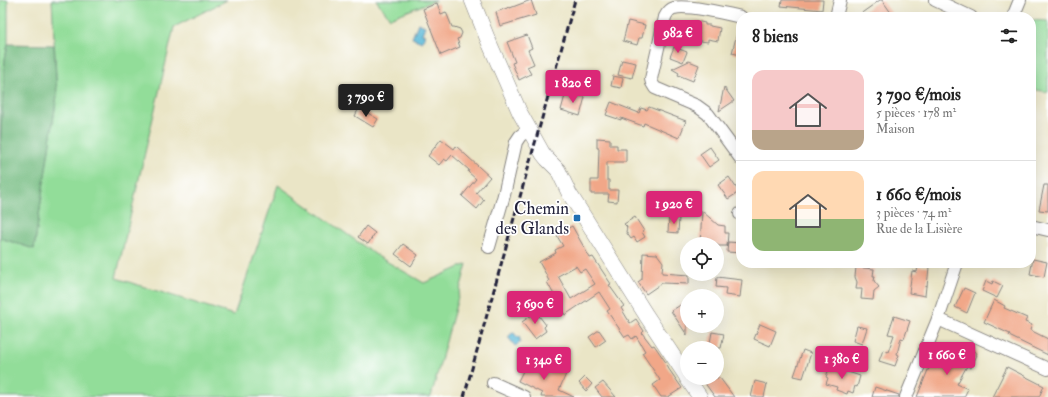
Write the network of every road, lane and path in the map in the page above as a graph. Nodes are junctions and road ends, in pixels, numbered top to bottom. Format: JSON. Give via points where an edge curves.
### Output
{"nodes":[{"id":1,"x":472,"y":0,"type":"edge"},
{"id":2,"x":840,"y":0,"type":"edge"},
{"id":3,"x":935,"y":0,"type":"edge"},
{"id":4,"x":1020,"y":0,"type":"edge"},
{"id":5,"x":837,"y":12,"type":"edge"},
{"id":6,"x":960,"y":12,"type":"edge"},
{"id":7,"x":1015,"y":12,"type":"edge"},
{"id":8,"x":736,"y":16,"type":"edge"},
{"id":9,"x":529,"y":129,"type":"junction"},
{"id":10,"x":736,"y":152,"type":"edge"},
{"id":11,"x":1036,"y":227,"type":"edge"},
{"id":12,"x":1048,"y":230,"type":"edge"},
{"id":13,"x":489,"y":247,"type":"dead end"},
{"id":14,"x":955,"y":268,"type":"edge"},
{"id":15,"x":938,"y":319,"type":"junction"},
{"id":16,"x":680,"y":367,"type":"edge"},
{"id":17,"x":1048,"y":369,"type":"edge"},
{"id":18,"x":493,"y":383,"type":"dead end"},
{"id":19,"x":692,"y":385,"type":"edge"},
{"id":20,"x":524,"y":397,"type":"edge"},
{"id":21,"x":700,"y":397,"type":"edge"},
{"id":22,"x":906,"y":397,"type":"edge"}],
"edges":[{"from":1,"to":9,"type":"street"},
{"from":2,"to":5,"type":"street"},
{"from":3,"to":6,"type":"street"},
{"from":4,"to":7,"type":"street"},
{"from":8,"to":10,"type":"street","via":[[687,8],[670,10],[651,79],[653,86],[658,90],[697,106],[708,114]]},
{"from":9,"to":13,"type":"street","via":[[516,142]]},
{"from":9,"to":16,"type":"street","via":[[547,159],[558,170],[572,198]]},
{"from":11,"to":12,"type":"street"},
{"from":14,"to":15,"type":"street"},
{"from":15,"to":17,"type":"street"},
{"from":15,"to":22,"type":"street"},
{"from":18,"to":20,"type":"street"},
{"from":19,"to":21,"type":"street"}]}
